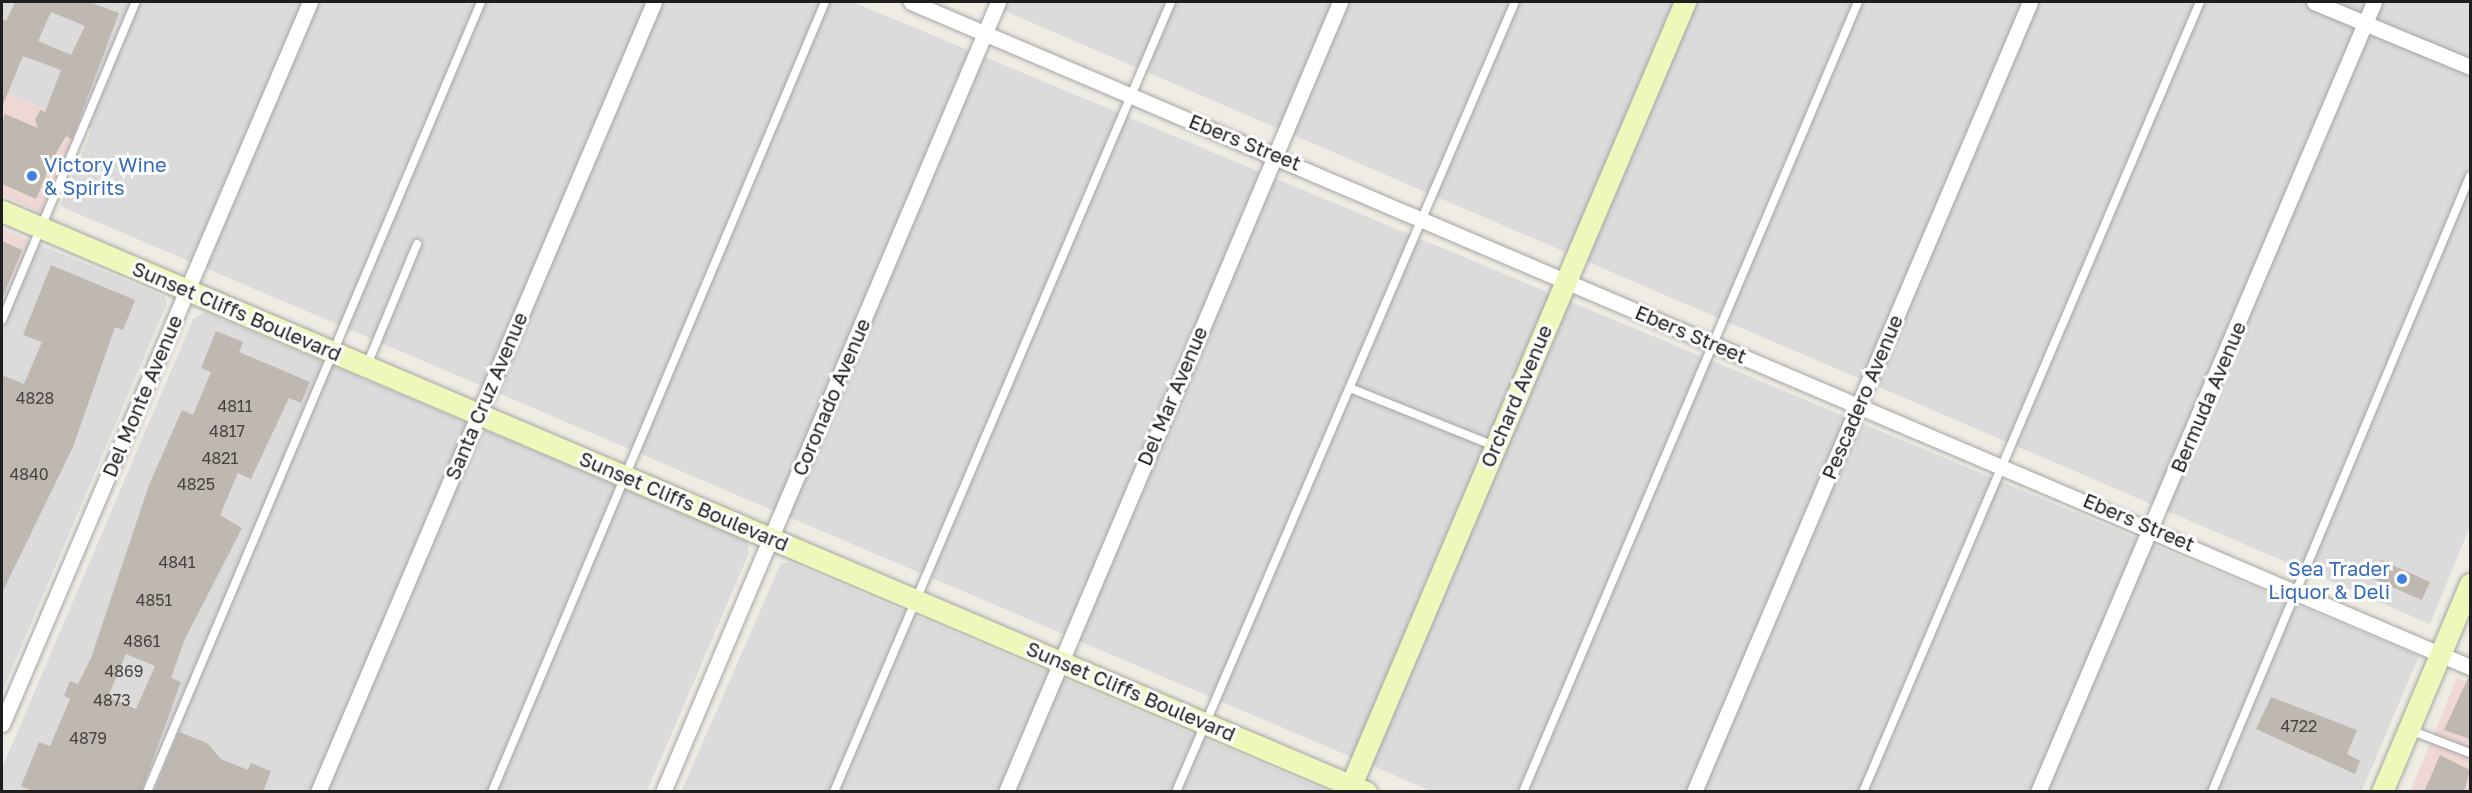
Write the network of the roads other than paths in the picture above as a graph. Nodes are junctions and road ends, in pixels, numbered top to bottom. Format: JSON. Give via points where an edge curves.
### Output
{"nodes":[{"id":1,"x":136,"y":2,"type":"edge"},
{"id":2,"x":310,"y":2,"type":"edge"},
{"id":3,"x":481,"y":2,"type":"edge"},
{"id":4,"x":654,"y":2,"type":"edge"},
{"id":5,"x":825,"y":2,"type":"edge"},
{"id":6,"x":911,"y":2,"type":"edge"},
{"id":7,"x":998,"y":2,"type":"edge"},
{"id":8,"x":1171,"y":2,"type":"edge"},
{"id":9,"x":1340,"y":2,"type":"edge"},
{"id":10,"x":1515,"y":2,"type":"edge"},
{"id":11,"x":1685,"y":2,"type":"edge"},
{"id":12,"x":1858,"y":2,"type":"edge"},
{"id":13,"x":2030,"y":2,"type":"edge"},
{"id":14,"x":2200,"y":2,"type":"edge"},
{"id":15,"x":2314,"y":2,"type":"edge"},
{"id":16,"x":2374,"y":2,"type":"edge"},
{"id":17,"x":2366,"y":24,"type":"junction"},
{"id":18,"x":985,"y":33,"type":"junction"},
{"id":19,"x":2470,"y":67,"type":"edge"},
{"id":20,"x":1131,"y":96,"type":"junction"},
{"id":21,"x":1275,"y":153,"type":"junction"},
{"id":22,"x":2470,"y":176,"type":"edge"},
{"id":23,"x":2,"y":210,"type":"edge"},
{"id":24,"x":1421,"y":218,"type":"junction"},
{"id":25,"x":42,"y":228,"type":"junction"},
{"id":26,"x":417,"y":244,"type":"dead end"},
{"id":27,"x":1565,"y":281,"type":"junction"},
{"id":28,"x":188,"y":290,"type":"junction"},
{"id":29,"x":2,"y":320,"type":"edge"},
{"id":30,"x":1713,"y":343,"type":"junction"},
{"id":31,"x":331,"y":351,"type":"junction"},
{"id":32,"x":366,"y":366,"type":"junction"},
{"id":33,"x":1350,"y":388,"type":"junction"},
{"id":34,"x":1859,"y":405,"type":"junction"},
{"id":35,"x":479,"y":414,"type":"junction"},
{"id":36,"x":1495,"y":446,"type":"junction"},
{"id":37,"x":2005,"y":465,"type":"junction"},
{"id":38,"x":624,"y":475,"type":"junction"},
{"id":39,"x":2151,"y":528,"type":"junction"},
{"id":40,"x":771,"y":537,"type":"junction"},
{"id":41,"x":2470,"y":584,"type":"edge"},
{"id":42,"x":2296,"y":590,"type":"junction"},
{"id":43,"x":915,"y":599,"type":"junction"},
{"id":44,"x":2441,"y":654,"type":"junction"},
{"id":45,"x":1062,"y":662,"type":"junction"},
{"id":46,"x":2470,"y":667,"type":"edge"},
{"id":47,"x":1205,"y":723,"type":"junction"},
{"id":48,"x":2,"y":724,"type":"edge"},
{"id":49,"x":2409,"y":730,"type":"junction"},
{"id":50,"x":2470,"y":753,"type":"edge"},
{"id":51,"x":1355,"y":789,"type":"edge"},
{"id":52,"x":147,"y":792,"type":"edge"},
{"id":53,"x":318,"y":792,"type":"edge"},
{"id":54,"x":492,"y":792,"type":"edge"},
{"id":55,"x":663,"y":792,"type":"edge"},
{"id":56,"x":834,"y":792,"type":"edge"},
{"id":57,"x":1006,"y":792,"type":"edge"},
{"id":58,"x":1176,"y":792,"type":"edge"},
{"id":59,"x":1523,"y":792,"type":"edge"},
{"id":60,"x":1694,"y":792,"type":"edge"},
{"id":61,"x":1863,"y":792,"type":"edge"},
{"id":62,"x":2038,"y":792,"type":"edge"},
{"id":63,"x":2212,"y":792,"type":"edge"},
{"id":64,"x":2382,"y":792,"type":"edge"}],
"edges":[{"from":1,"to":25,"type":"lane"},
{"from":2,"to":28,"type":"street","name":"Del Monte Avenue"},
{"from":3,"to":31,"type":"lane"},
{"from":4,"to":35,"type":"street","name":"Santa Cruz Avenue"},
{"from":5,"to":38,"type":"lane"},
{"from":6,"to":18,"type":"street","name":"Ebers Street"},
{"from":7,"to":18,"type":"street","name":"Coronado Avenue"},
{"from":8,"to":20,"type":"lane"},
{"from":9,"to":21,"type":"street","name":"Del Mar Avenue"},
{"from":10,"to":24,"type":"lane"},
{"from":11,"to":27,"type":"main road","name":"Orchard Avenue"},
{"from":12,"to":30,"type":"lane"},
{"from":13,"to":34,"type":"street","name":"Pescadero Avenue"},
{"from":14,"to":37,"type":"lane"},
{"from":15,"to":17,"type":"street"},
{"from":16,"to":17,"type":"street","name":"Bermuda Avenue"},
{"from":17,"to":19,"type":"street"},
{"from":17,"to":39,"type":"street","name":"Bermuda Avenue"},
{"from":18,"to":20,"type":"street","name":"Ebers Street"},
{"from":18,"to":40,"type":"street","name":"Coronado Avenue"},
{"from":20,"to":21,"type":"street","name":"Ebers Street"},
{"from":20,"to":43,"type":"lane"},
{"from":21,"to":24,"type":"street","name":"Ebers Street"},
{"from":21,"to":45,"type":"street","name":"Del Mar Avenue"},
{"from":22,"to":42,"type":"lane"},
{"from":23,"to":25,"type":"main road","name":"Sunset Cliffs Boulevard"},
{"from":24,"to":27,"type":"street","name":"Ebers Street"},
{"from":24,"to":33,"type":"lane"},
{"from":25,"to":28,"type":"main road","name":"Sunset Cliffs Boulevard"},
{"from":25,"to":29,"type":"lane"},
{"from":26,"to":32,"type":"lane"},
{"from":27,"to":30,"type":"street","name":"Ebers Street"},
{"from":27,"to":36,"type":"main road","name":"Orchard Avenue"},
{"from":28,"to":31,"type":"main road","name":"Sunset Cliffs Boulevard"},
{"from":28,"to":48,"type":"street","name":"Del Monte Avenue"},
{"from":30,"to":34,"type":"street","name":"Ebers Street"},
{"from":30,"to":59,"type":"lane"},
{"from":31,"to":32,"type":"main road","name":"Sunset Cliffs Boulevard"},
{"from":31,"to":52,"type":"lane"},
{"from":32,"to":35,"type":"main road","name":"Sunset Cliffs Boulevard"},
{"from":33,"to":36,"type":"lane"},
{"from":33,"to":47,"type":"lane"},
{"from":34,"to":37,"type":"street","name":"Ebers Street"},
{"from":34,"to":60,"type":"street","name":"Pescadero Avenue"},
{"from":35,"to":38,"type":"main road","name":"Sunset Cliffs Boulevard"},
{"from":35,"to":53,"type":"street","name":"Santa Cruz Avenue"},
{"from":36,"to":51,"type":"main road","name":"Orchard Avenue"},
{"from":37,"to":39,"type":"street","name":"Ebers Street"},
{"from":37,"to":61,"type":"lane"},
{"from":38,"to":40,"type":"main road","name":"Sunset Cliffs Boulevard"},
{"from":38,"to":54,"type":"lane"},
{"from":39,"to":42,"type":"street","name":"Ebers Street"},
{"from":39,"to":62,"type":"street","name":"Bermuda Avenue"},
{"from":40,"to":43,"type":"main road","name":"Sunset Cliffs Boulevard"},
{"from":40,"to":55,"type":"street","name":"Coronado Avenue"},
{"from":41,"to":44,"type":"main road"},
{"from":42,"to":44,"type":"street","name":"Ebers Street"},
{"from":42,"to":63,"type":"lane"},
{"from":43,"to":45,"type":"main road","name":"Sunset Cliffs Boulevard"},
{"from":43,"to":56,"type":"lane"},
{"from":44,"to":46,"type":"street","name":"Ebers Street"},
{"from":44,"to":49,"type":"main road"},
{"from":45,"to":47,"type":"main road","name":"Sunset Cliffs Boulevard"},
{"from":45,"to":57,"type":"street","name":"Del Mar Avenue"},
{"from":47,"to":51,"type":"main road","name":"Sunset Cliffs Boulevard"},
{"from":47,"to":58,"type":"lane"},
{"from":49,"to":50,"type":"lane"},
{"from":49,"to":64,"type":"main road"}]}
